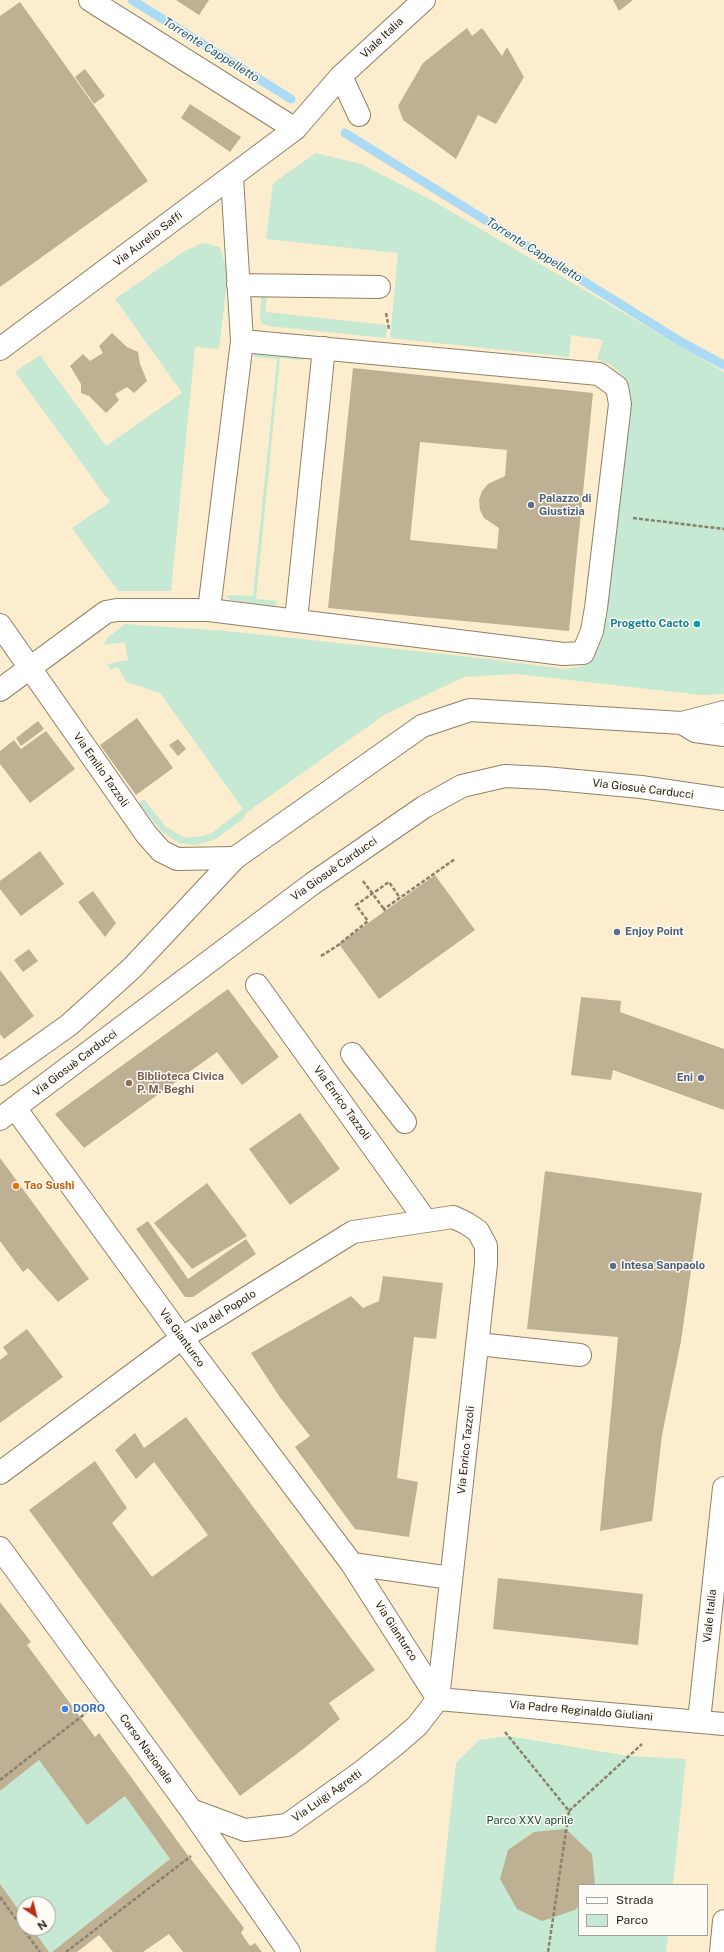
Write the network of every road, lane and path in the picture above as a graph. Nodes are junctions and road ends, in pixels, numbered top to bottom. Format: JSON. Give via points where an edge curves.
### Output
{"nodes":[{"id":1,"x":90,"y":0,"type":"edge"},
{"id":2,"x":424,"y":0,"type":"edge"},
{"id":3,"x":341,"y":76,"type":"junction"},
{"id":4,"x":359,"y":114,"type":"dead end"},
{"id":5,"x":295,"y":129,"type":"junction"},
{"id":6,"x":232,"y":177,"type":"junction"},
{"id":7,"x":238,"y":285,"type":"junction"},
{"id":8,"x":379,"y":287,"type":"joint"},
{"id":9,"x":242,"y":341,"type":"junction"},
{"id":10,"x":324,"y":348,"type":"junction"},
{"id":11,"x":0,"y":349,"type":"edge"},
{"id":12,"x":384,"y":354,"type":"junction"},
{"id":13,"x":607,"y":515,"type":"junction"},
{"id":14,"x":724,"y":529,"type":"edge"},
{"id":15,"x":208,"y":610,"type":"junction"},
{"id":16,"x":296,"y":620,"type":"junction"},
{"id":17,"x":0,"y":625,"type":"edge"},
{"id":18,"x":29,"y":667,"type":"junction"},
{"id":19,"x":0,"y":690,"type":"edge"},
{"id":20,"x":724,"y":712,"type":"edge"},
{"id":21,"x":682,"y":724,"type":"junction"},
{"id":22,"x":724,"y":735,"type":"edge"},
{"id":23,"x":724,"y":799,"type":"edge"},
{"id":24,"x":235,"y":858,"type":"junction"},
{"id":25,"x":455,"y":859,"type":"dead end"},
{"id":26,"x":376,"y":897,"type":"dead end"},
{"id":27,"x":400,"y":898,"type":"junction"},
{"id":28,"x":321,"y":956,"type":"dead end"},
{"id":29,"x":257,"y":985,"type":"dead end"},
{"id":30,"x":352,"y":1054,"type":"dead end"},
{"id":31,"x":0,"y":1074,"type":"edge"},
{"id":32,"x":8,"y":1113,"type":"edge"},
{"id":33,"x":404,"y":1122,"type":"dead end"},
{"id":34,"x":453,"y":1217,"type":"joint"},
{"id":35,"x":426,"y":1221,"type":"junction"},
{"id":36,"x":182,"y":1338,"type":"junction"},
{"id":37,"x":478,"y":1344,"type":"junction"},
{"id":38,"x":580,"y":1355,"type":"dead end"},
{"id":39,"x":0,"y":1473,"type":"edge"},
{"id":40,"x":724,"y":1488,"type":"edge"},
{"id":41,"x":0,"y":1548,"type":"edge"},
{"id":42,"x":352,"y":1564,"type":"junction"},
{"id":43,"x":451,"y":1578,"type":"junction"},
{"id":44,"x":438,"y":1699,"type":"junction"},
{"id":45,"x":481,"y":1702,"type":"junction"},
{"id":46,"x":88,"y":1712,"type":"dead end"},
{"id":47,"x":670,"y":1718,"type":"junction"},
{"id":48,"x":699,"y":1721,"type":"junction"},
{"id":49,"x":724,"y":1724,"type":"edge"},
{"id":50,"x":0,"y":1780,"type":"edge"},
{"id":51,"x":191,"y":1810,"type":"junction"},
{"id":52,"x":569,"y":1811,"type":"junction"},
{"id":53,"x":194,"y":1854,"type":"dead end"},
{"id":54,"x":0,"y":1897,"type":"edge"},
{"id":55,"x":724,"y":1921,"type":"edge"},
{"id":56,"x":40,"y":1952,"type":"edge"},
{"id":57,"x":66,"y":1952,"type":"edge"},
{"id":58,"x":289,"y":1952,"type":"edge"},
{"id":59,"x":548,"y":1952,"type":"edge"},
{"id":60,"x":721,"y":1952,"type":"edge"}],
"edges":[{"from":1,"to":5,"type":"street"},
{"from":2,"to":3,"type":"street","name":"Viale Italia"},
{"from":3,"to":4,"type":"street"},
{"from":3,"to":5,"type":"street","name":"Viale Italia"},
{"from":5,"to":6,"type":"street","name":"Via Aurelio Saffi"},
{"from":6,"to":7,"type":"street"},
{"from":6,"to":11,"type":"street","name":"Via Aurelio Saffi"},
{"from":7,"to":8,"type":"street"},
{"from":7,"to":9,"type":"street"},
{"from":8,"to":12,"type":"path","via":[[390,325]]},
{"from":9,"to":10,"type":"street"},
{"from":9,"to":15,"type":"street"},
{"from":10,"to":12,"type":"street"},
{"from":10,"to":16,"type":"street"},
{"from":12,"to":13,"type":"street","via":[[599,374],[617,387],[620,404]]},
{"from":13,"to":14,"type":"path"},
{"from":13,"to":16,"type":"street","via":[[592,631],[583,653],[563,654]]},
{"from":15,"to":16,"type":"street"},
{"from":15,"to":18,"type":"street","via":[[106,612]]},
{"from":17,"to":18,"type":"street","name":"Via Emilio Tazzoli"},
{"from":18,"to":19,"type":"street"},
{"from":18,"to":24,"type":"street","name":"Via Emilio Tazzoli","via":[[146,834],[161,851],[177,859]]},
{"from":20,"to":21,"type":"street"},
{"from":21,"to":22,"type":"street","via":[[695,732]]},
{"from":21,"to":24,"type":"street","via":[[470,710],[422,726]]},
{"from":23,"to":32,"type":"street","name":"Via Giosuè Carducci","via":[[641,787],[505,776],[462,786],[424,807],[312,884]]},
{"from":24,"to":31,"type":"street","via":[[132,968],[69,1025]]},
{"from":25,"to":27,"type":"path"},
{"from":26,"to":27,"type":"path","via":[[385,910]]},
{"from":27,"to":28,"type":"path","via":[[389,882],[356,905],[368,922]]},
{"from":29,"to":35,"type":"street","name":"Via Enrico Tazzoli"},
{"from":30,"to":33,"type":"street"},
{"from":32,"to":36,"type":"street","name":"Via Gianturco"},
{"from":34,"to":35,"type":"street","name":"Via del Popolo"},
{"from":34,"to":37,"type":"street","name":"Via Enrico Tazzoli","via":[[478,1231],[486,1246]]},
{"from":35,"to":36,"type":"street","name":"Via del Popolo","via":[[353,1232]]},
{"from":36,"to":39,"type":"street","name":"Via del Popolo"},
{"from":36,"to":42,"type":"street","name":"Via Gianturco"},
{"from":37,"to":38,"type":"street"},
{"from":37,"to":43,"type":"street","name":"Via Enrico Tazzoli"},
{"from":40,"to":48,"type":"street","name":"Viale Italia"},
{"from":41,"to":51,"type":"street","name":"Corso Nazionale"},
{"from":42,"to":43,"type":"street"},
{"from":42,"to":44,"type":"street","name":"Via Gianturco"},
{"from":43,"to":44,"type":"street","name":"Via Enrico Tazzoli"},
{"from":44,"to":45,"type":"street","name":"Via Padre Reginaldo Giuliani"},
{"from":44,"to":51,"type":"street","name":"Via Luigi Agretti","via":[[417,1726],[360,1773],[287,1824],[245,1830]]},
{"from":45,"to":47,"type":"street","name":"Via Padre Reginaldo Giuliani"},
{"from":45,"to":52,"type":"path"},
{"from":46,"to":50,"type":"path"},
{"from":47,"to":48,"type":"street","name":"Via Padre Reginaldo Giuliani"},
{"from":47,"to":52,"type":"path"},
{"from":48,"to":49,"type":"street","name":"Via Padre Reginaldo Giuliani"},
{"from":51,"to":58,"type":"street","name":"Corso Nazionale"},
{"from":52,"to":59,"type":"path"},
{"from":53,"to":57,"type":"path"},
{"from":54,"to":56,"type":"path"},
{"from":55,"to":60,"type":"street"}]}
